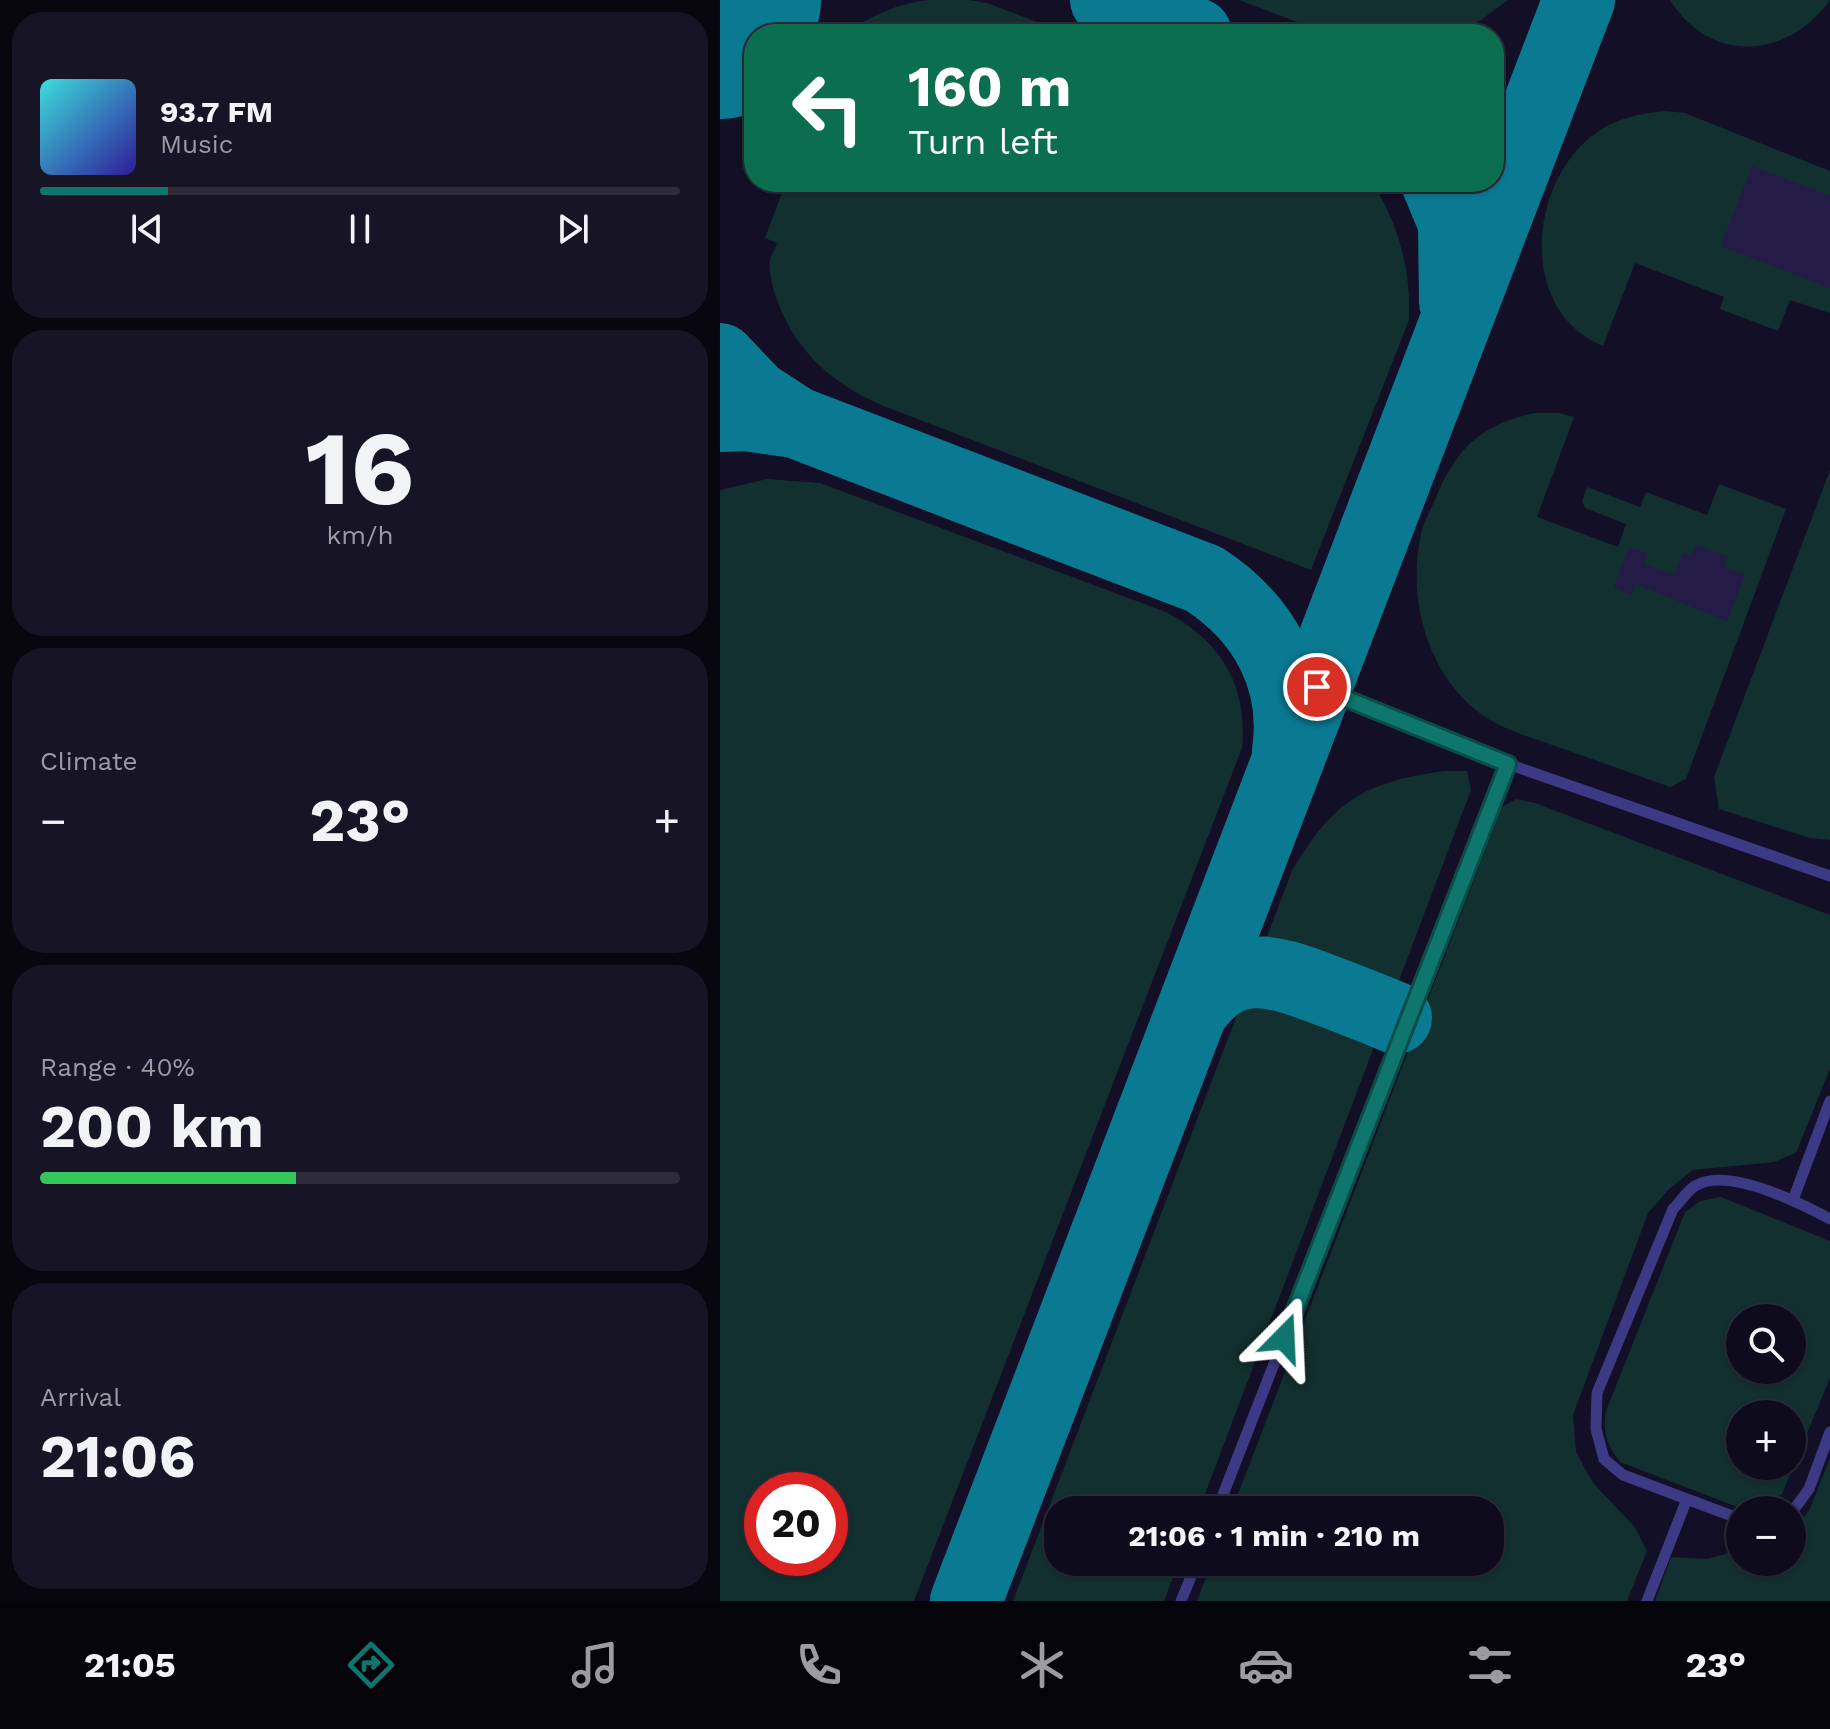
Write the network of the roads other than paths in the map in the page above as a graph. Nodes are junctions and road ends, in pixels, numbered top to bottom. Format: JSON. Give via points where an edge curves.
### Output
{"nodes":[{"id":1,"x":1317,"y":687,"type":"dead end"},
{"id":2,"x":1508,"y":764,"type":"junction"},
{"id":3,"x":1830,"y":876,"type":"edge"},
{"id":4,"x":1830,"y":1101,"type":"edge"},
{"id":5,"x":1793,"y":1200,"type":"junction"},
{"id":6,"x":1830,"y":1219,"type":"edge"},
{"id":7,"x":1830,"y":1432,"type":"edge"},
{"id":8,"x":1222,"y":1496,"type":"edge"},
{"id":9,"x":1804,"y":1496,"type":"edge"},
{"id":10,"x":1687,"y":1499,"type":"junction"},
{"id":11,"x":1726,"y":1514,"type":"edge"},
{"id":12,"x":1191,"y":1576,"type":"edge"},
{"id":13,"x":1181,"y":1601,"type":"edge"},
{"id":14,"x":1647,"y":1601,"type":"edge"}],
"edges":[{"from":1,"to":2,"type":"lane"},
{"from":2,"to":3,"type":"lane"},
{"from":2,"to":8,"type":"lane"},
{"from":4,"to":5,"type":"lane"},
{"from":5,"to":6,"type":"lane"},
{"from":5,"to":10,"type":"lane","via":[[1729,1180],[1696,1185],[1673,1209],[1597,1393],[1596,1429],[1604,1459],[1623,1475]]},
{"from":7,"to":9,"type":"lane"},
{"from":10,"to":11,"type":"lane"},
{"from":10,"to":14,"type":"lane"},
{"from":12,"to":13,"type":"lane"}]}
